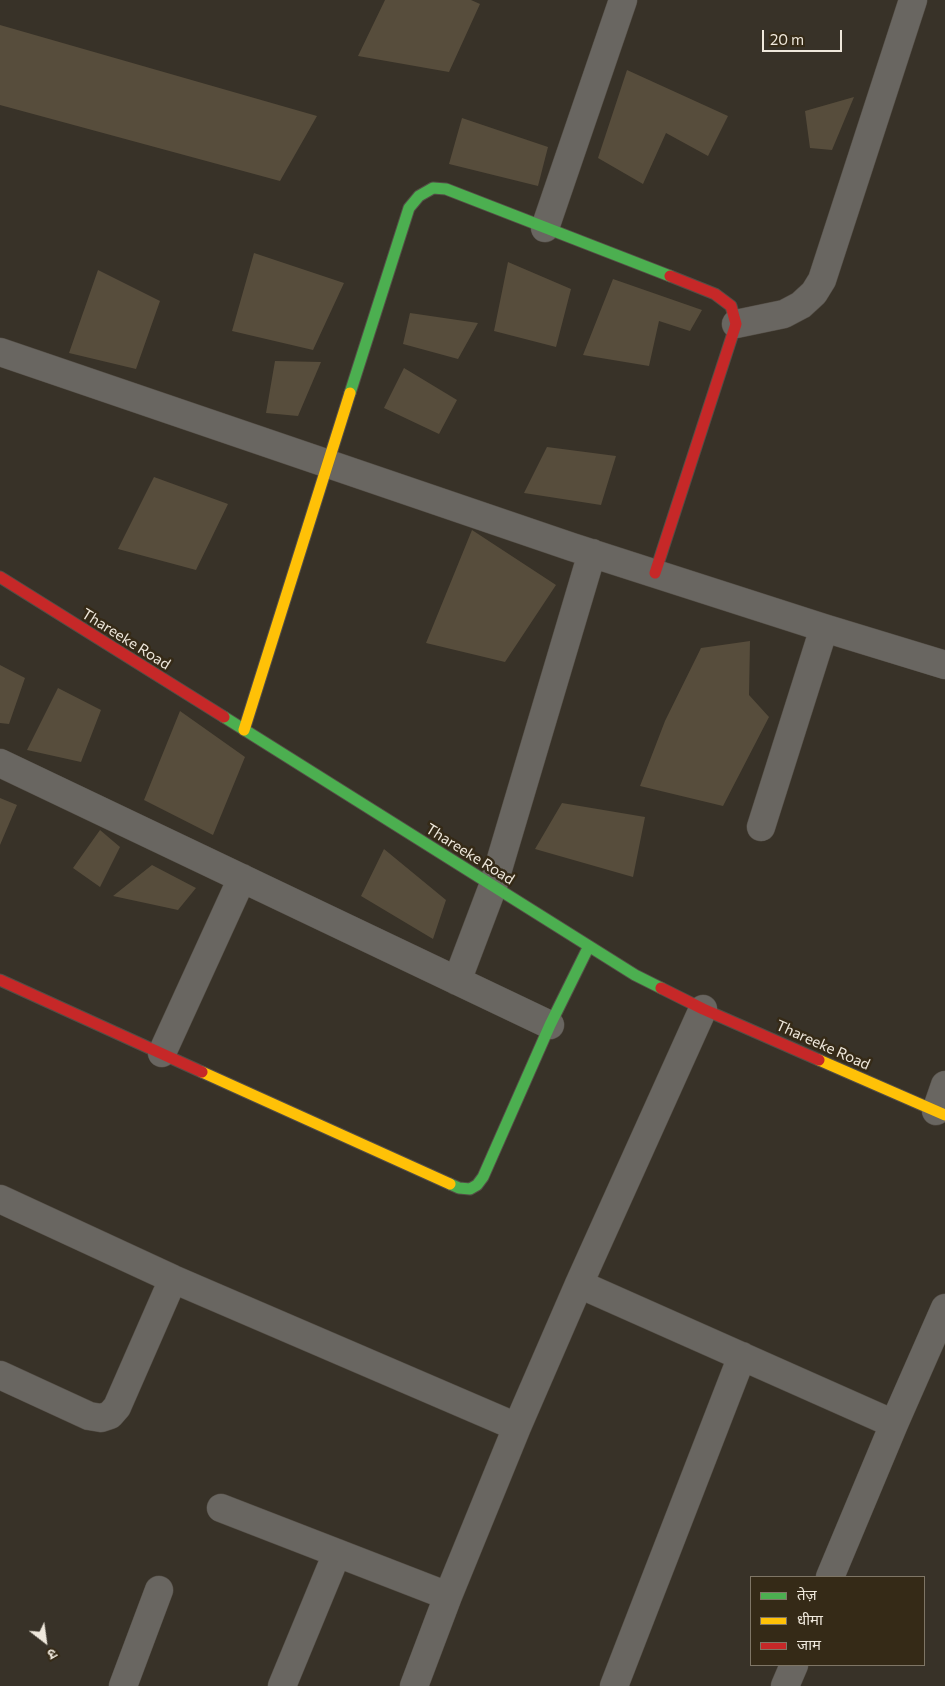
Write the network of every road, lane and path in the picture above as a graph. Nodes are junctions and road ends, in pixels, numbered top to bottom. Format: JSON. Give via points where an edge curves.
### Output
{"nodes":[{"id":1,"x":622,"y":0,"type":"edge"},
{"id":2,"x":913,"y":0,"type":"edge"},
{"id":3,"x":545,"y":228,"type":"junction"},
{"id":4,"x":736,"y":324,"type":"junction"},
{"id":5,"x":0,"y":352,"type":"edge"},
{"id":6,"x":328,"y":464,"type":"junction"},
{"id":7,"x":592,"y":553,"type":"junction"},
{"id":8,"x":655,"y":573,"type":"junction"},
{"id":9,"x":0,"y":577,"type":"edge"},
{"id":10,"x":824,"y":628,"type":"junction"},
{"id":11,"x":945,"y":665,"type":"edge"},
{"id":12,"x":244,"y":730,"type":"junction"},
{"id":13,"x":0,"y":763,"type":"edge"},
{"id":14,"x":761,"y":827,"type":"dead end"},
{"id":15,"x":242,"y":878,"type":"junction"},
{"id":16,"x":493,"y":886,"type":"junction"},
{"id":17,"x":589,"y":946,"type":"junction"},
{"id":18,"x":0,"y":980,"type":"edge"},
{"id":19,"x":458,"y":981,"type":"junction"},
{"id":20,"x":704,"y":1009,"type":"junction"},
{"id":21,"x":550,"y":1025,"type":"junction"},
{"id":22,"x":162,"y":1053,"type":"junction"},
{"id":23,"x":945,"y":1085,"type":"edge"},
{"id":24,"x":940,"y":1113,"type":"edge"},
{"id":25,"x":0,"y":1199,"type":"edge"},
{"id":26,"x":173,"y":1278,"type":"junction"},
{"id":27,"x":579,"y":1284,"type":"junction"},
{"id":28,"x":945,"y":1308,"type":"edge"},
{"id":29,"x":742,"y":1356,"type":"junction"},
{"id":30,"x":0,"y":1375,"type":"edge"},
{"id":31,"x":894,"y":1424,"type":"junction"},
{"id":32,"x":517,"y":1427,"type":"junction"},
{"id":33,"x":222,"y":1508,"type":"dead end"},
{"id":34,"x":337,"y":1553,"type":"junction"},
{"id":35,"x":830,"y":1576,"type":"edge"},
{"id":36,"x":159,"y":1590,"type":"dead end"},
{"id":37,"x":448,"y":1596,"type":"junction"},
{"id":38,"x":794,"y":1666,"type":"edge"},
{"id":39,"x":123,"y":1686,"type":"edge"},
{"id":40,"x":282,"y":1686,"type":"edge"},
{"id":41,"x":414,"y":1686,"type":"edge"},
{"id":42,"x":614,"y":1686,"type":"edge"},
{"id":43,"x":785,"y":1686,"type":"edge"}],
"edges":[{"from":1,"to":3,"type":"street"},
{"from":2,"to":4,"type":"street","via":[[822,280],[801,305],[784,314]]},
{"from":3,"to":4,"type":"street","via":[[715,294],[731,306]]},
{"from":3,"to":6,"type":"street","via":[[446,190],[433,188],[418,196],[409,208]]},
{"from":4,"to":8,"type":"street"},
{"from":5,"to":6,"type":"street"},
{"from":6,"to":7,"type":"street"},
{"from":6,"to":12,"type":"street"},
{"from":7,"to":8,"type":"street"},
{"from":7,"to":16,"type":"street"},
{"from":8,"to":10,"type":"street"},
{"from":9,"to":12,"type":"street","name":"Thareeke Road"},
{"from":10,"to":11,"type":"street"},
{"from":10,"to":14,"type":"street"},
{"from":12,"to":16,"type":"street","name":"Thareeke Road"},
{"from":13,"to":15,"type":"street"},
{"from":15,"to":19,"type":"street"},
{"from":15,"to":22,"type":"street"},
{"from":16,"to":17,"type":"street","name":"Thareeke Road"},
{"from":16,"to":19,"type":"street"},
{"from":17,"to":20,"type":"street","name":"Thareeke Road","via":[[660,988]]},
{"from":17,"to":21,"type":"street"},
{"from":18,"to":22,"type":"street"},
{"from":19,"to":21,"type":"street"},
{"from":20,"to":24,"type":"street","name":"Thareeke Road"},
{"from":20,"to":27,"type":"street"},
{"from":21,"to":22,"type":"street","via":[[483,1177],[470,1189],[459,1188]]},
{"from":23,"to":24,"type":"street"},
{"from":25,"to":26,"type":"street"},
{"from":26,"to":30,"type":"street","via":[[117,1408],[110,1415],[101,1418],[89,1416]]},
{"from":26,"to":32,"type":"street"},
{"from":27,"to":29,"type":"street"},
{"from":27,"to":32,"type":"street"},
{"from":28,"to":31,"type":"street"},
{"from":29,"to":31,"type":"street"},
{"from":29,"to":42,"type":"street"},
{"from":31,"to":35,"type":"street"},
{"from":32,"to":37,"type":"street"},
{"from":33,"to":34,"type":"street"},
{"from":34,"to":37,"type":"street"},
{"from":34,"to":40,"type":"street"},
{"from":36,"to":39,"type":"street"},
{"from":37,"to":41,"type":"street"},
{"from":38,"to":43,"type":"street"}]}
